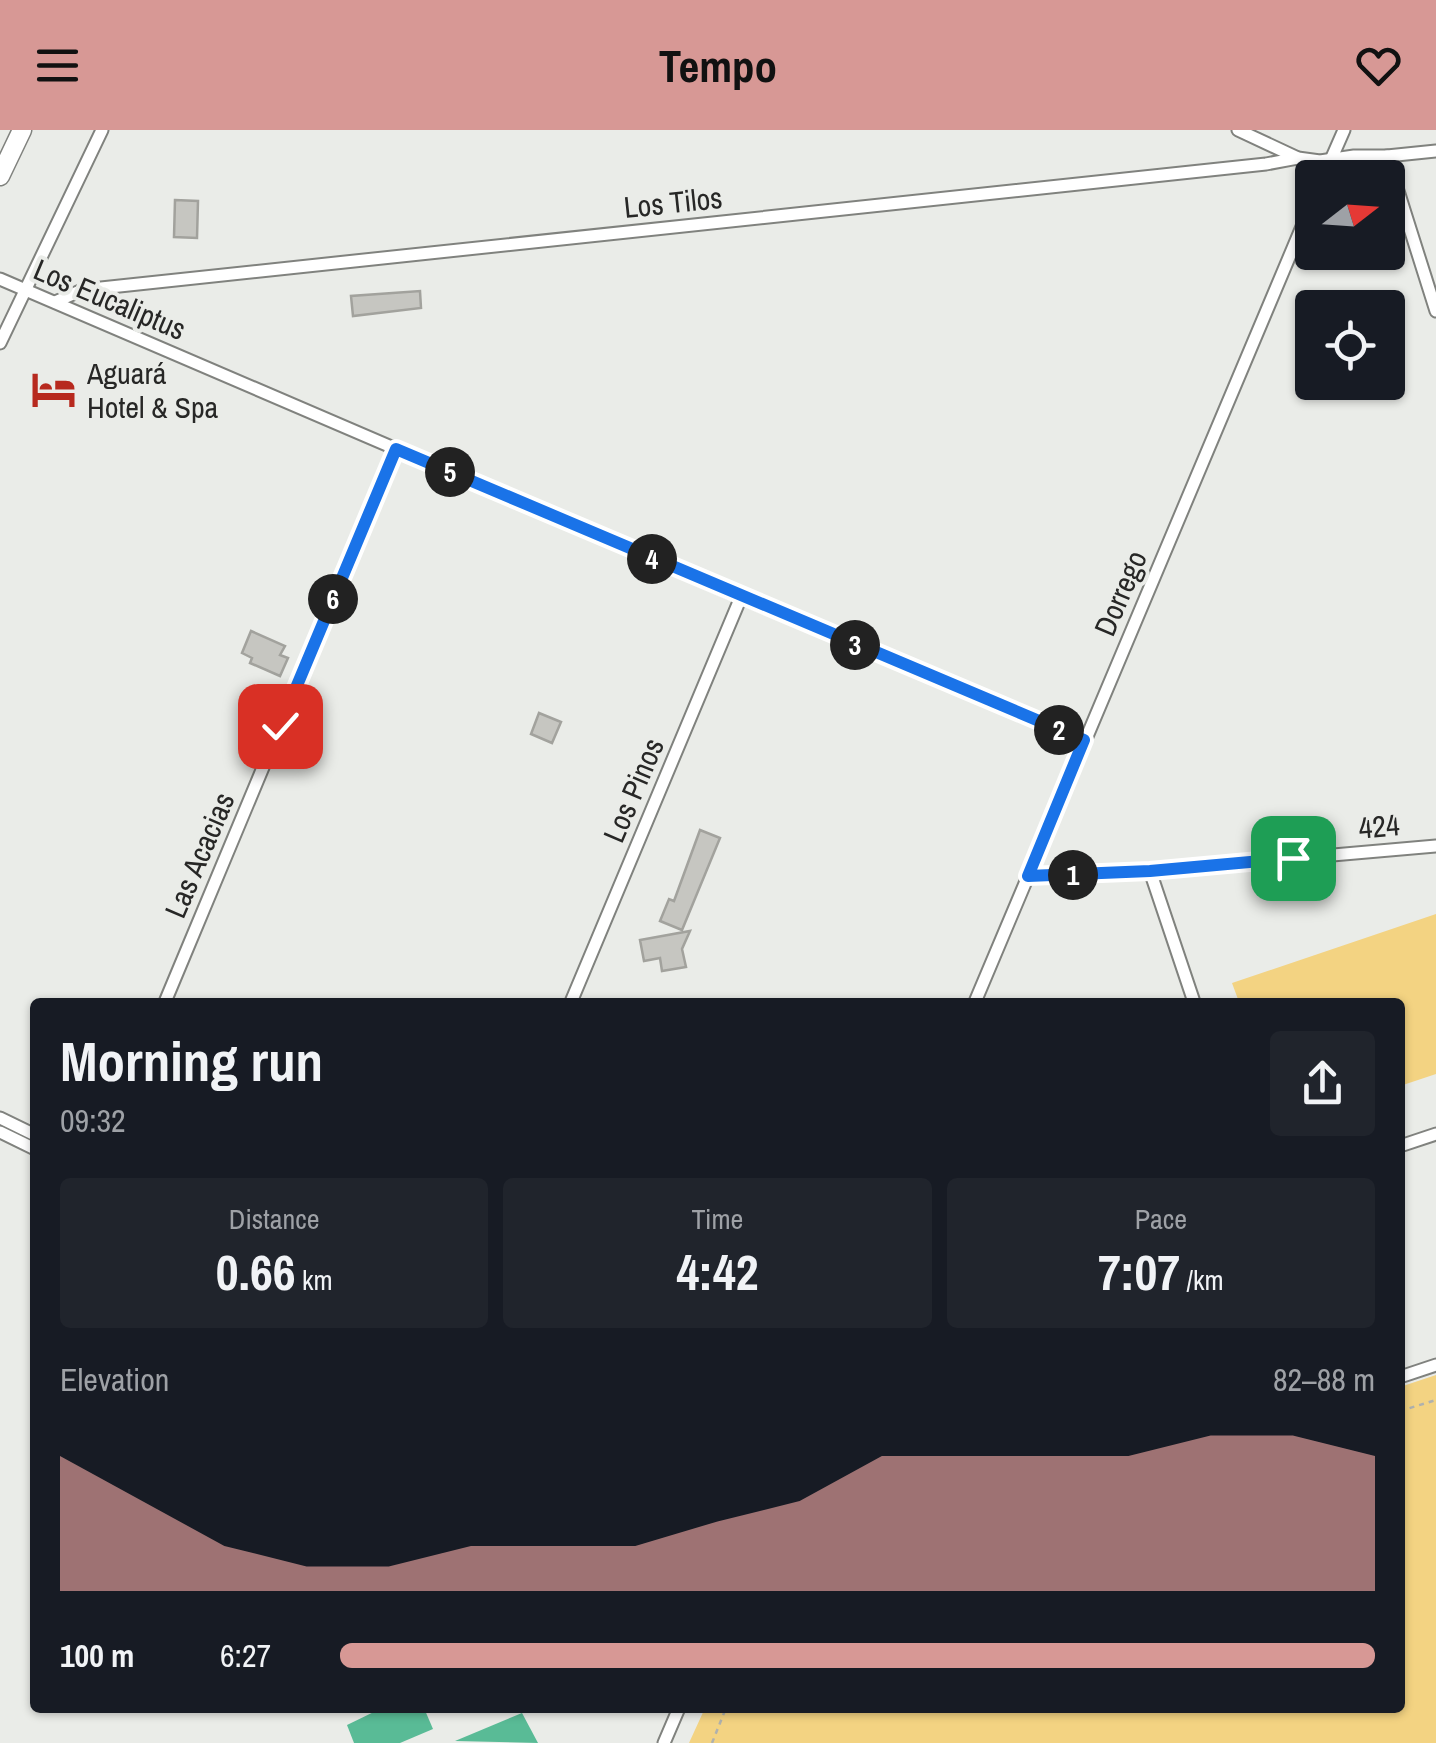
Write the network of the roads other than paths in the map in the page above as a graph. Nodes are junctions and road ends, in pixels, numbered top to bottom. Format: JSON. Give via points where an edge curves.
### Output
{"nodes":[{"id":1,"x":22,"y":130,"type":"edge"},
{"id":2,"x":102,"y":130,"type":"edge"},
{"id":3,"x":1238,"y":130,"type":"edge"},
{"id":4,"x":1344,"y":130,"type":"edge"},
{"id":5,"x":1436,"y":151,"type":"edge"},
{"id":6,"x":1387,"y":156,"type":"junction"},
{"id":7,"x":1298,"y":158,"type":"junction"},
{"id":8,"x":1332,"y":158,"type":"junction"},
{"id":9,"x":0,"y":176,"type":"edge"},
{"id":10,"x":1295,"y":243,"type":"edge"},
{"id":11,"x":0,"y":278,"type":"edge"},
{"id":12,"x":26,"y":290,"type":"junction"},
{"id":13,"x":55,"y":302,"type":"junction"},
{"id":14,"x":1436,"y":312,"type":"edge"},
{"id":15,"x":0,"y":342,"type":"edge"},
{"id":16,"x":396,"y":449,"type":"junction"},
{"id":17,"x":741,"y":598,"type":"junction"},
{"id":18,"x":1084,"y":740,"type":"junction"},
{"id":19,"x":1436,"y":846,"type":"edge"},
{"id":20,"x":1150,"y":871,"type":"junction"},
{"id":21,"x":1028,"y":876,"type":"junction"},
{"id":22,"x":166,"y":998,"type":"edge"},
{"id":23,"x":573,"y":998,"type":"edge"},
{"id":24,"x":977,"y":998,"type":"edge"},
{"id":25,"x":1193,"y":998,"type":"edge"},
{"id":26,"x":0,"y":1118,"type":"edge"},
{"id":27,"x":0,"y":1132,"type":"edge"},
{"id":28,"x":30,"y":1133,"type":"edge"},
{"id":29,"x":1436,"y":1134,"type":"edge"},
{"id":30,"x":1405,"y":1144,"type":"edge"},
{"id":31,"x":30,"y":1147,"type":"edge"},
{"id":32,"x":1436,"y":1365,"type":"edge"},
{"id":33,"x":1405,"y":1375,"type":"edge"},
{"id":34,"x":678,"y":1713,"type":"edge"},
{"id":35,"x":664,"y":1743,"type":"edge"}],
"edges":[{"from":1,"to":9,"type":"main road"},
{"from":2,"to":12,"type":"street"},
{"from":3,"to":7,"type":"street"},
{"from":4,"to":8,"type":"street"},
{"from":5,"to":6,"type":"street","name":"Los Tilos"},
{"from":6,"to":8,"type":"street","name":"Los Tilos"},
{"from":6,"to":14,"type":"street"},
{"from":7,"to":8,"type":"street","name":"Los Tilos"},
{"from":7,"to":13,"type":"street","name":"Los Tilos","via":[[82,290]]},
{"from":10,"to":18,"type":"street","name":"Dorrego"},
{"from":11,"to":12,"type":"street","name":"Los Eucaliptus"},
{"from":12,"to":13,"type":"street","name":"Los Eucaliptus"},
{"from":12,"to":15,"type":"street"},
{"from":13,"to":16,"type":"street","name":"Los Eucaliptus"},
{"from":16,"to":17,"type":"street","name":"Los Eucaliptus"},
{"from":16,"to":22,"type":"street","name":"Las Acacias"},
{"from":17,"to":18,"type":"street","name":"Los Eucaliptus"},
{"from":17,"to":23,"type":"street","name":"Los Pinos"},
{"from":18,"to":21,"type":"street","name":"Dorrego"},
{"from":19,"to":20,"type":"street","name":"424"},
{"from":20,"to":21,"type":"street","name":"424"},
{"from":20,"to":25,"type":"street"},
{"from":21,"to":24,"type":"street","name":"Dorrego"},
{"from":26,"to":28,"type":"street"},
{"from":27,"to":31,"type":"street"},
{"from":29,"to":30,"type":"street"},
{"from":32,"to":33,"type":"street"},
{"from":34,"to":35,"type":"street"}]}
